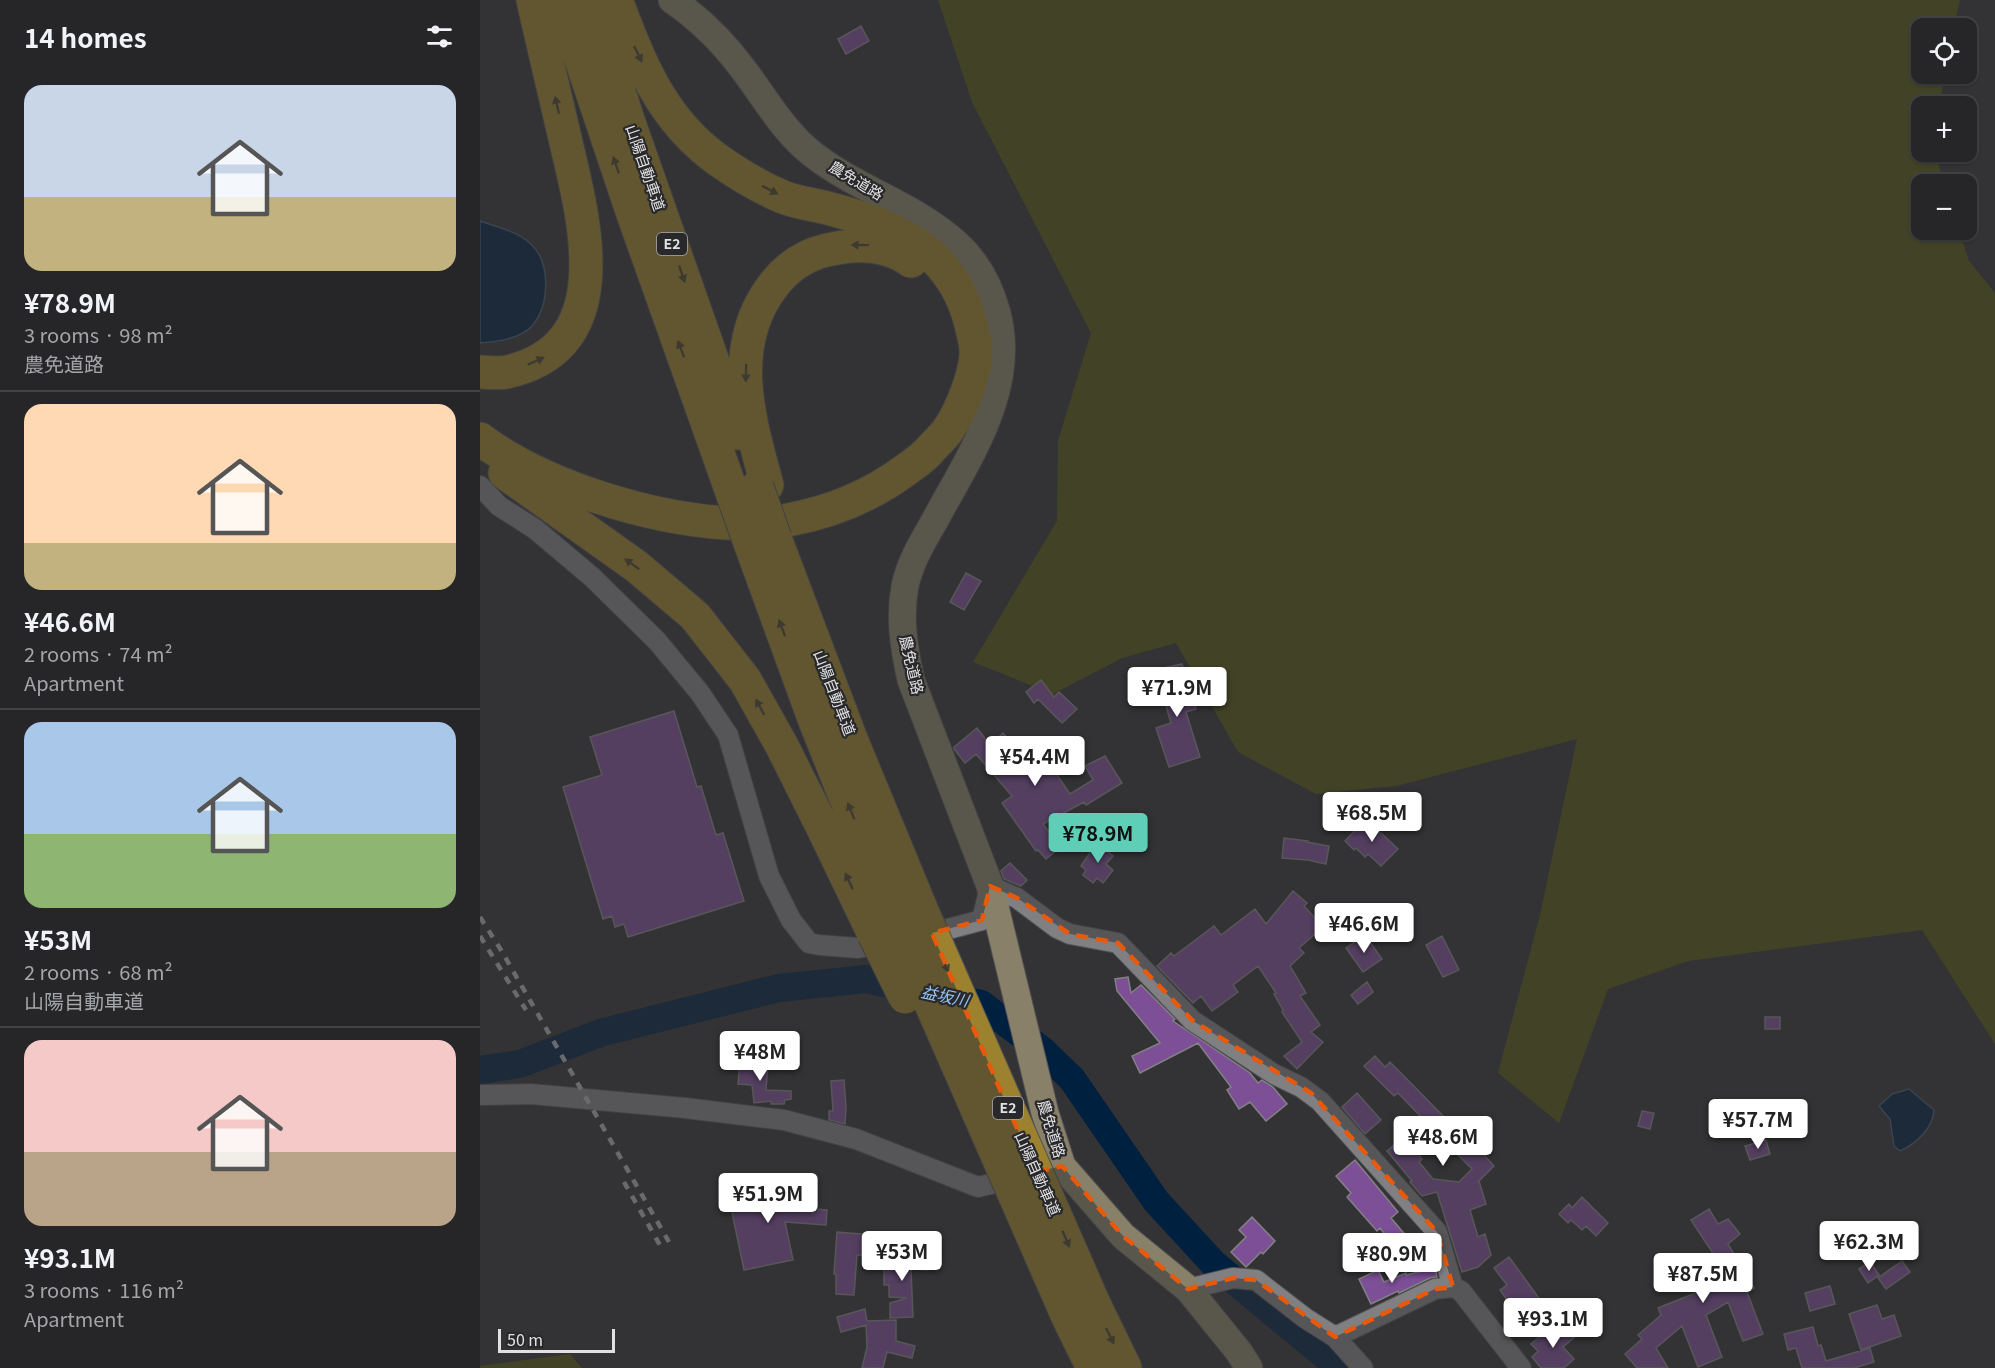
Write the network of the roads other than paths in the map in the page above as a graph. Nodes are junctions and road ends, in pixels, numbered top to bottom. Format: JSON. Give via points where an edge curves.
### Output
{"nodes":[{"id":1,"x":533,"y":0,"type":"edge"},
{"id":2,"x":561,"y":0,"type":"edge"},
{"id":3,"x":590,"y":0,"type":"edge"},
{"id":4,"x":616,"y":0,"type":"edge"},
{"id":5,"x":672,"y":0,"type":"edge"},
{"id":6,"x":480,"y":372,"type":"edge"},
{"id":7,"x":480,"y":418,"type":"edge"},
{"id":8,"x":480,"y":439,"type":"edge"},
{"id":9,"x":480,"y":451,"type":"edge"},
{"id":10,"x":751,"y":485,"type":"junction"},
{"id":11,"x":480,"y":486,"type":"edge"},
{"id":12,"x":990,"y":885,"type":"junction"},
{"id":13,"x":897,"y":923,"type":"junction"},
{"id":14,"x":480,"y":1095,"type":"edge"},
{"id":15,"x":1062,"y":1166,"type":"junction"},
{"id":16,"x":1198,"y":1286,"type":"junction"},
{"id":17,"x":1453,"y":1287,"type":"junction"},
{"id":18,"x":1081,"y":1310,"type":"junction"},
{"id":19,"x":1335,"y":1337,"type":"junction"},
{"id":20,"x":1093,"y":1368,"type":"edge"},
{"id":21,"x":1125,"y":1368,"type":"edge"},
{"id":22,"x":1249,"y":1368,"type":"edge"},
{"id":23,"x":1363,"y":1368,"type":"edge"},
{"id":24,"x":1521,"y":1368,"type":"edge"}],
"edges":[{"from":6,"to":1,"type":"highway","one_way":true,"via":[[506,372],[542,360],[564,342],[579,317],[587,281],[577,189]]},
{"from":10,"to":2,"type":"highway","name":"山陽自動車道","number":"E2","one_way":true,"via":[[633,214]]},
{"from":3,"to":10,"type":"highway","name":"山陽自動車道","number":"E2","one_way":true},
{"from":4,"to":8,"type":"highway","one_way":true,"via":[[660,99],[689,136],[718,160],[784,198],[885,226],[916,242],[937,260],[957,286],[969,311],[976,351],[967,394],[949,428],[924,456],[890,482],[858,500],[819,514],[763,525],[705,521],[625,505],[561,484]]},
{"from":5,"to":12,"type":"street","name":"農免道路","via":[[714,33],[771,110],[807,149],[844,176],[933,224],[958,244],[981,270],[993,300],[1002,332],[1002,365],[996,397],[982,431],[914,557],[905,586],[902,622],[911,680]]},
{"from":7,"to":10,"type":"highway","one_way":true,"via":[[505,435],[627,487],[704,504],[761,506],[815,497],[882,468],[937,417],[951,383],[956,350],[952,318],[926,271],[902,255],[876,246],[846,245],[812,253],[782,273],[759,303],[747,339],[745,379]]},
{"from":13,"to":9,"type":"highway","one_way":true,"via":[[807,796],[745,680],[695,616],[636,566],[515,482]]},
{"from":10,"to":13,"type":"highway","name":"山陽自動車道","number":"E2","bridge":true,"via":[[762,539],[851,739]]},
{"from":11,"to":12,"type":"street","via":[[499,506],[535,529],[592,577],[657,641],[700,693],[728,735],[769,876],[790,920],[809,943],[858,948],[982,920]]},
{"from":12,"to":15,"type":"street","name":"農免道路","via":[[1032,1063]]},
{"from":12,"to":17,"type":"street","via":[[1017,898],[1070,934],[1118,943],[1193,1021],[1274,1074],[1311,1093],[1437,1232]]},
{"from":13,"to":18,"type":"highway","bridge":true},
{"from":13,"to":18,"type":"highway","name":"山陽自動車道","number":"E2","one_way":true,"bridge":true},
{"from":14,"to":15,"type":"street","via":[[531,1094],[784,1120],[856,1139],[978,1187]]},
{"from":15,"to":16,"type":"street","name":"農免道路","via":[[1123,1236]]},
{"from":16,"to":19,"type":"street","via":[[1233,1278],[1256,1280]]},
{"from":16,"to":22,"type":"street","name":"農免道路"},
{"from":17,"to":19,"type":"street","via":[[1436,1290]]},
{"from":17,"to":24,"type":"street","via":[[1466,1296]]},
{"from":18,"to":20,"type":"highway","name":"山陽自動車道","number":"E2"},
{"from":18,"to":21,"type":"highway","name":"山陽自動車道","number":"E2","one_way":true},
{"from":19,"to":23,"type":"street"}]}
